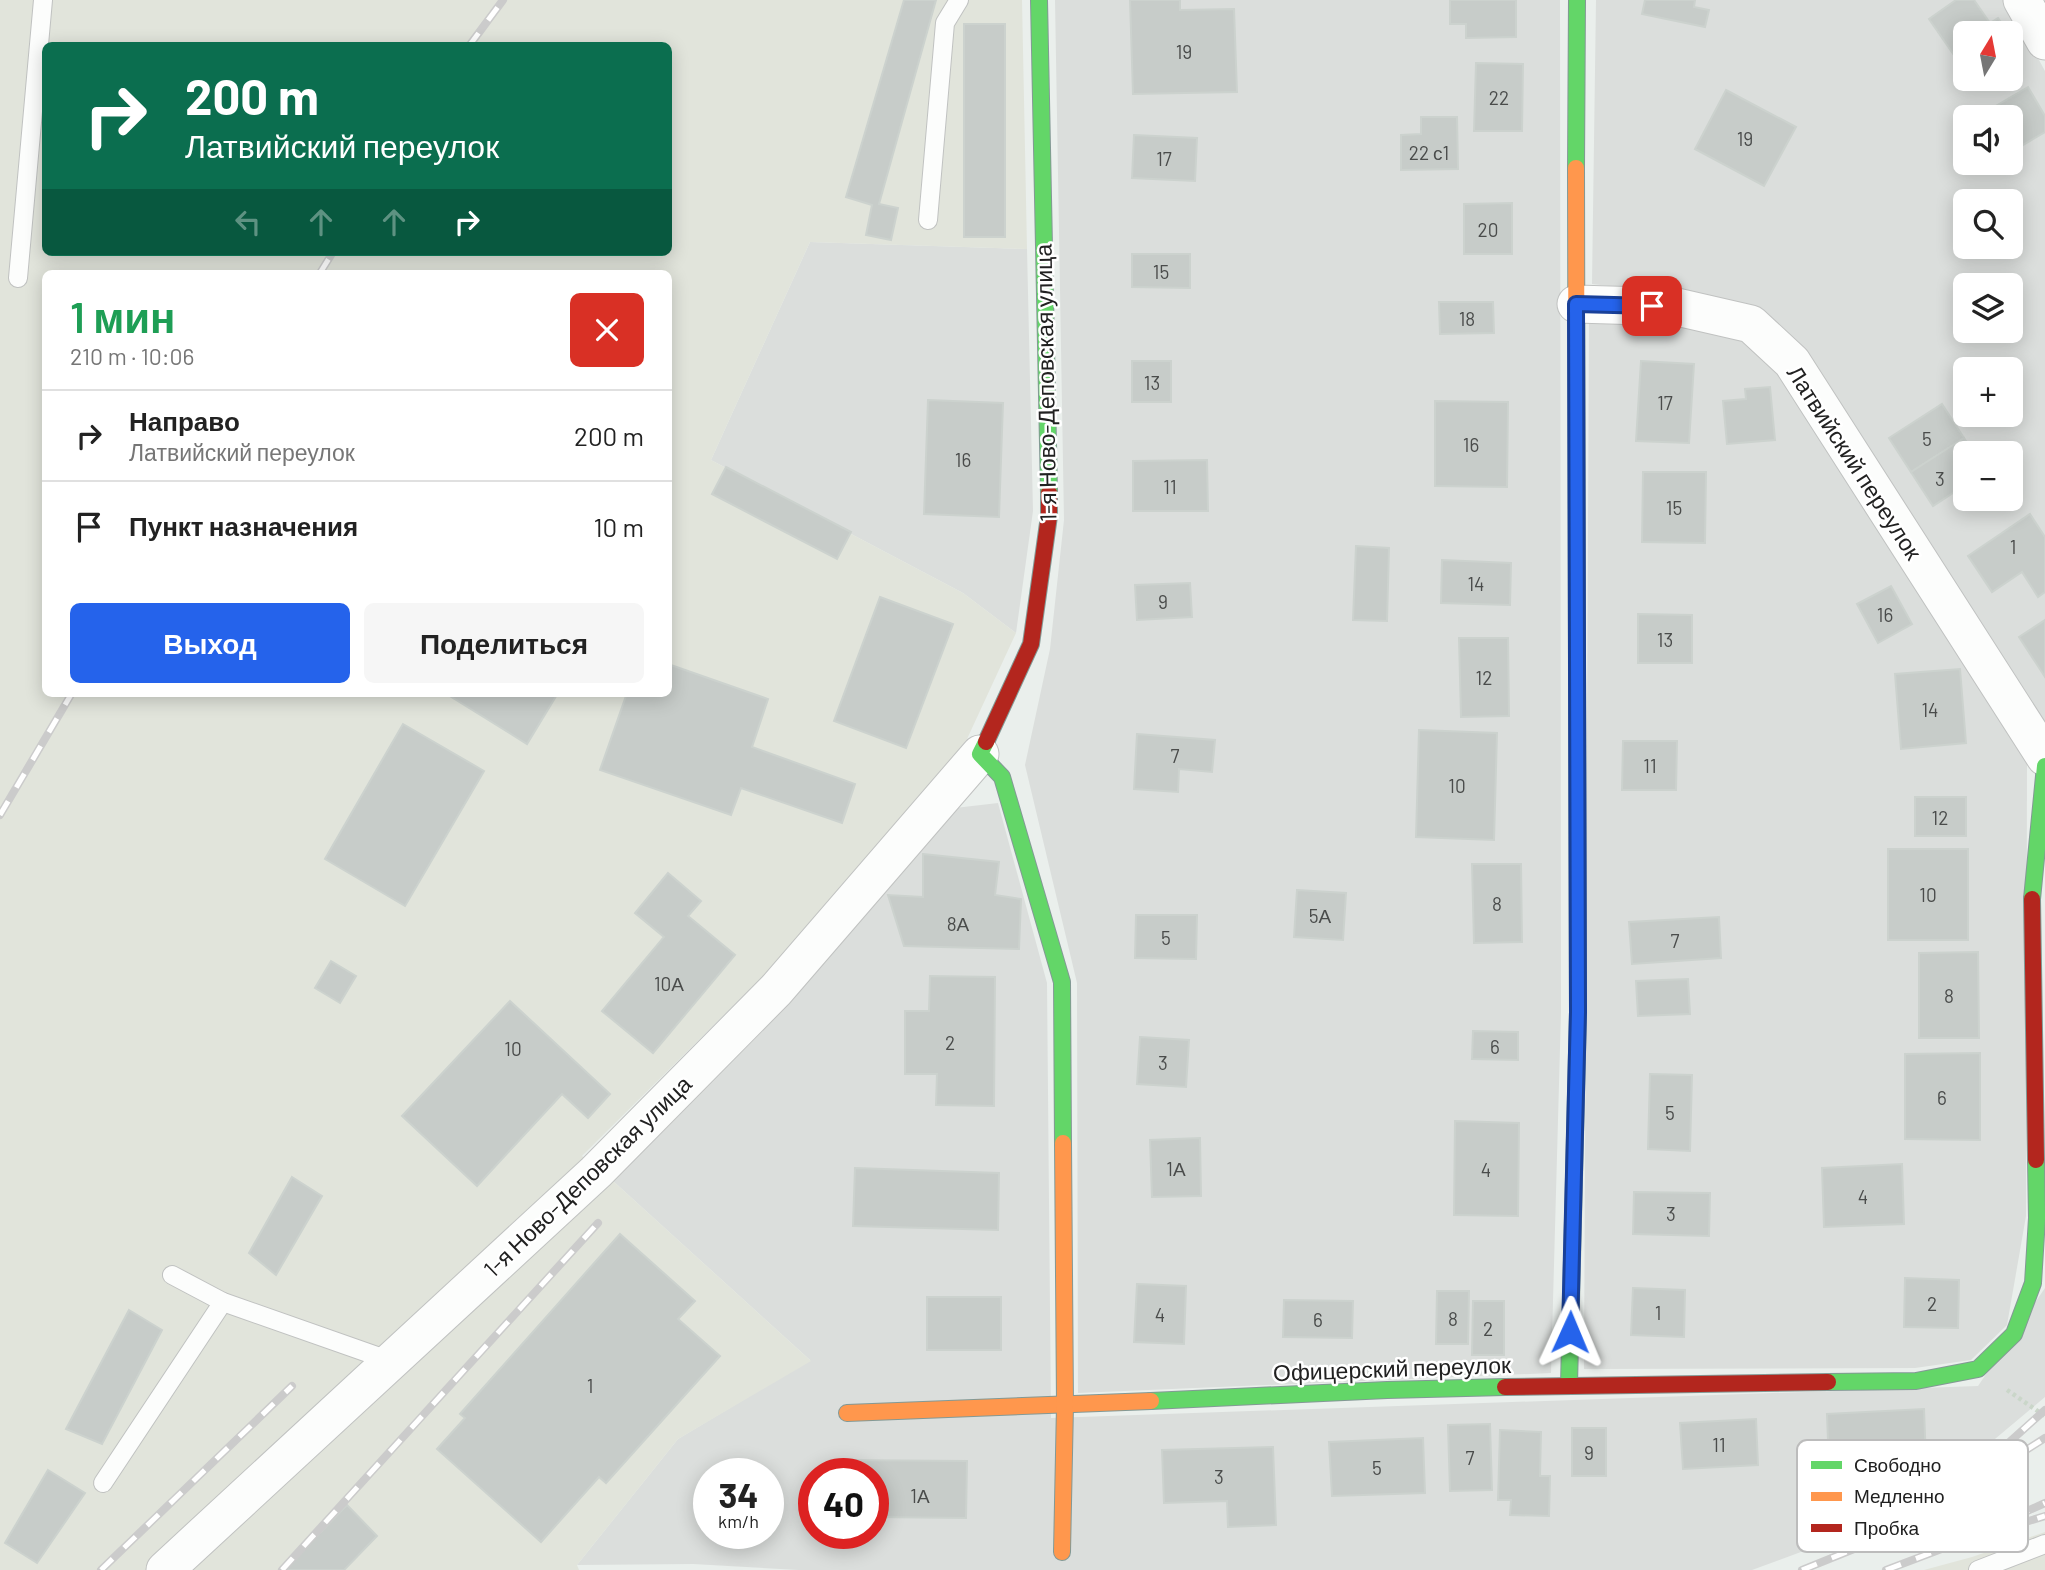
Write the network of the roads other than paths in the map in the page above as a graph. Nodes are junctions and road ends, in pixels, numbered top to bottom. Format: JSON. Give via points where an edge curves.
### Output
{"nodes":[{"id":1,"x":43,"y":0,"type":"edge"},
{"id":2,"x":959,"y":0,"type":"edge"},
{"id":3,"x":1039,"y":0,"type":"edge"},
{"id":4,"x":1577,"y":0,"type":"edge"},
{"id":5,"x":2022,"y":0,"type":"edge"},
{"id":6,"x":2045,"y":41,"type":"edge"},
{"id":7,"x":928,"y":220,"type":"dead end"},
{"id":8,"x":18,"y":278,"type":"dead end"},
{"id":9,"x":1576,"y":304,"type":"junction"},
{"id":10,"x":980,"y":754,"type":"junction"},
{"id":11,"x":2045,"y":757,"type":"edge"},
{"id":12,"x":2045,"y":766,"type":"edge"},
{"id":13,"x":172,"y":1275,"type":"dead end"},
{"id":14,"x":223,"y":1302,"type":"junction"},
{"id":15,"x":391,"y":1361,"type":"junction"},
{"id":16,"x":1569,"y":1385,"type":"junction"},
{"id":17,"x":1065,"y":1405,"type":"junction"},
{"id":18,"x":847,"y":1413,"type":"dead end"},
{"id":19,"x":103,"y":1483,"type":"dead end"},
{"id":20,"x":2045,"y":1544,"type":"edge"},
{"id":21,"x":2028,"y":1551,"type":"edge"},
{"id":22,"x":1062,"y":1552,"type":"dead end"},
{"id":23,"x":2024,"y":1552,"type":"edge"},
{"id":24,"x":165,"y":1570,"type":"edge"},
{"id":25,"x":1978,"y":1570,"type":"edge"}],
"edges":[{"from":1,"to":8,"type":"lane"},
{"from":2,"to":7,"type":"lane","via":[[945,23]]},
{"from":3,"to":10,"type":"street","name":"1-я Ново-Деповская улица","via":[[1049,516],[1031,645]]},
{"from":4,"to":9,"type":"street"},
{"from":5,"to":6,"type":"street"},
{"from":9,"to":11,"type":"street","name":"Латвийский переулок","via":[[1677,307],[1751,324],[1792,362]]},
{"from":9,"to":16,"type":"street","via":[[1578,1012]]},
{"from":10,"to":15,"type":"street","name":"1-я Ново-Деповская улица","via":[[776,990],[596,1172]]},
{"from":10,"to":17,"type":"street","via":[[1002,777],[1062,982]]},
{"from":12,"to":16,"type":"street","name":"Офицерский переулок","via":[[2032,903],[2037,1218],[2032,1283],[2014,1334],[1978,1370],[1916,1381]]},
{"from":13,"to":14,"type":"lane"},
{"from":14,"to":15,"type":"lane"},
{"from":14,"to":19,"type":"lane"},
{"from":15,"to":24,"type":"street","name":"1-я Ново-Деповская улица"},
{"from":16,"to":17,"type":"street","name":"Офицерский переулок"},
{"from":17,"to":18,"type":"street","name":"Офицерский переулок"},
{"from":17,"to":22,"type":"street"},
{"from":20,"to":21,"type":"lane"},
{"from":23,"to":25,"type":"lane"}]}
